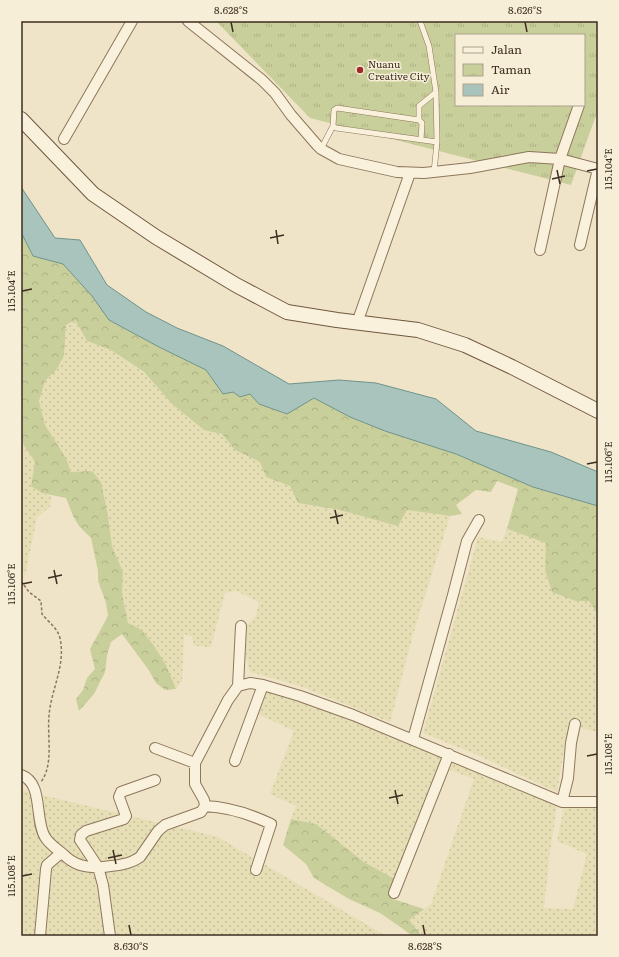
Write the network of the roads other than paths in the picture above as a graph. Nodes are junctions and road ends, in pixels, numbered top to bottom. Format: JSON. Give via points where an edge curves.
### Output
{"nodes":[{"id":1,"x":132,"y":21,"type":"edge"},
{"id":2,"x":188,"y":21,"type":"edge"},
{"id":3,"x":420,"y":21,"type":"edge"},
{"id":4,"x":436,"y":92,"type":"junction"},
{"id":5,"x":579,"y":106,"type":"edge"},
{"id":6,"x":21,"y":119,"type":"edge"},
{"id":7,"x":419,"y":120,"type":"junction"},
{"id":8,"x":333,"y":126,"type":"junction"},
{"id":9,"x":64,"y":139,"type":"dead end"},
{"id":10,"x":421,"y":140,"type":"junction"},
{"id":11,"x":437,"y":142,"type":"junction"},
{"id":12,"x":321,"y":149,"type":"junction"},
{"id":13,"x":560,"y":159,"type":"junction"},
{"id":14,"x":598,"y":169,"type":"edge"},
{"id":15,"x":434,"y":172,"type":"junction"},
{"id":16,"x":410,"y":173,"type":"junction"},
{"id":17,"x":580,"y":245,"type":"dead end"},
{"id":18,"x":540,"y":250,"type":"dead end"},
{"id":19,"x":357,"y":323,"type":"junction"},
{"id":20,"x":598,"y":411,"type":"edge"},
{"id":21,"x":479,"y":520,"type":"dead end"},
{"id":22,"x":241,"y":626,"type":"dead end"},
{"id":23,"x":263,"y":685,"type":"junction"},
{"id":24,"x":238,"y":686,"type":"junction"},
{"id":25,"x":574,"y":724,"type":"dead end"},
{"id":26,"x":413,"y":739,"type":"junction"},
{"id":27,"x":155,"y":748,"type":"dead end"},
{"id":28,"x":448,"y":754,"type":"junction"},
{"id":29,"x":235,"y":761,"type":"dead end"},
{"id":30,"x":195,"y":763,"type":"junction"},
{"id":31,"x":21,"y":775,"type":"edge"},
{"id":32,"x":155,"y":780,"type":"dead end"},
{"id":33,"x":562,"y":802,"type":"junction"},
{"id":34,"x":598,"y":802,"type":"edge"},
{"id":35,"x":205,"y":806,"type":"junction"},
{"id":36,"x":62,"y":853,"type":"junction"},
{"id":37,"x":98,"y":867,"type":"junction"},
{"id":38,"x":256,"y":870,"type":"dead end"},
{"id":39,"x":394,"y":894,"type":"dead end"},
{"id":40,"x":40,"y":936,"type":"edge"},
{"id":41,"x":110,"y":936,"type":"edge"}],
"edges":[{"from":1,"to":9,"type":"street"},
{"from":2,"to":12,"type":"street","via":[[262,80]]},
{"from":3,"to":4,"type":"lane","via":[[429,46]]},
{"from":4,"to":7,"type":"lane","via":[[419,106]]},
{"from":4,"to":11,"type":"lane"},
{"from":5,"to":13,"type":"street"},
{"from":6,"to":19,"type":"street","via":[[93,194],[156,237],[287,312]]},
{"from":7,"to":8,"type":"lane","via":[[337,108],[334,110]]},
{"from":7,"to":10,"type":"lane","via":[[422,123]]},
{"from":8,"to":10,"type":"lane"},
{"from":8,"to":12,"type":"lane"},
{"from":10,"to":11,"type":"lane"},
{"from":11,"to":15,"type":"lane"},
{"from":12,"to":16,"type":"street","via":[[339,159]]},
{"from":13,"to":14,"type":"street"},
{"from":13,"to":15,"type":"street","via":[[529,157]]},
{"from":13,"to":18,"type":"street"},
{"from":14,"to":17,"type":"street"},
{"from":15,"to":16,"type":"street"},
{"from":16,"to":19,"type":"street"},
{"from":19,"to":20,"type":"street","via":[[418,330],[465,345]]},
{"from":21,"to":26,"type":"street","via":[[467,541]]},
{"from":22,"to":24,"type":"street"},
{"from":23,"to":24,"type":"street","via":[[250,683]]},
{"from":23,"to":26,"type":"street","via":[[353,715]]},
{"from":23,"to":29,"type":"street"},
{"from":24,"to":30,"type":"street"},
{"from":25,"to":33,"type":"street","via":[[568,778]]},
{"from":26,"to":28,"type":"street"},
{"from":27,"to":30,"type":"street"},
{"from":28,"to":33,"type":"street"},
{"from":28,"to":39,"type":"street"},
{"from":30,"to":35,"type":"street","via":[[195,784]]},
{"from":31,"to":36,"type":"street","via":[[30,780],[35,790],[39,821],[45,838]]},
{"from":32,"to":37,"type":"street","via":[[121,792],[119,797],[126,816],[124,819],[86,831],[81,835],[80,840]]},
{"from":33,"to":34,"type":"street"},
{"from":35,"to":37,"type":"street","via":[[201,812],[164,825],[140,858],[119,865]]},
{"from":35,"to":38,"type":"street","via":[[245,814],[271,824]]},
{"from":36,"to":37,"type":"street","via":[[70,862],[79,866]]},
{"from":36,"to":40,"type":"street","via":[[47,865]]},
{"from":37,"to":41,"type":"street"}]}
